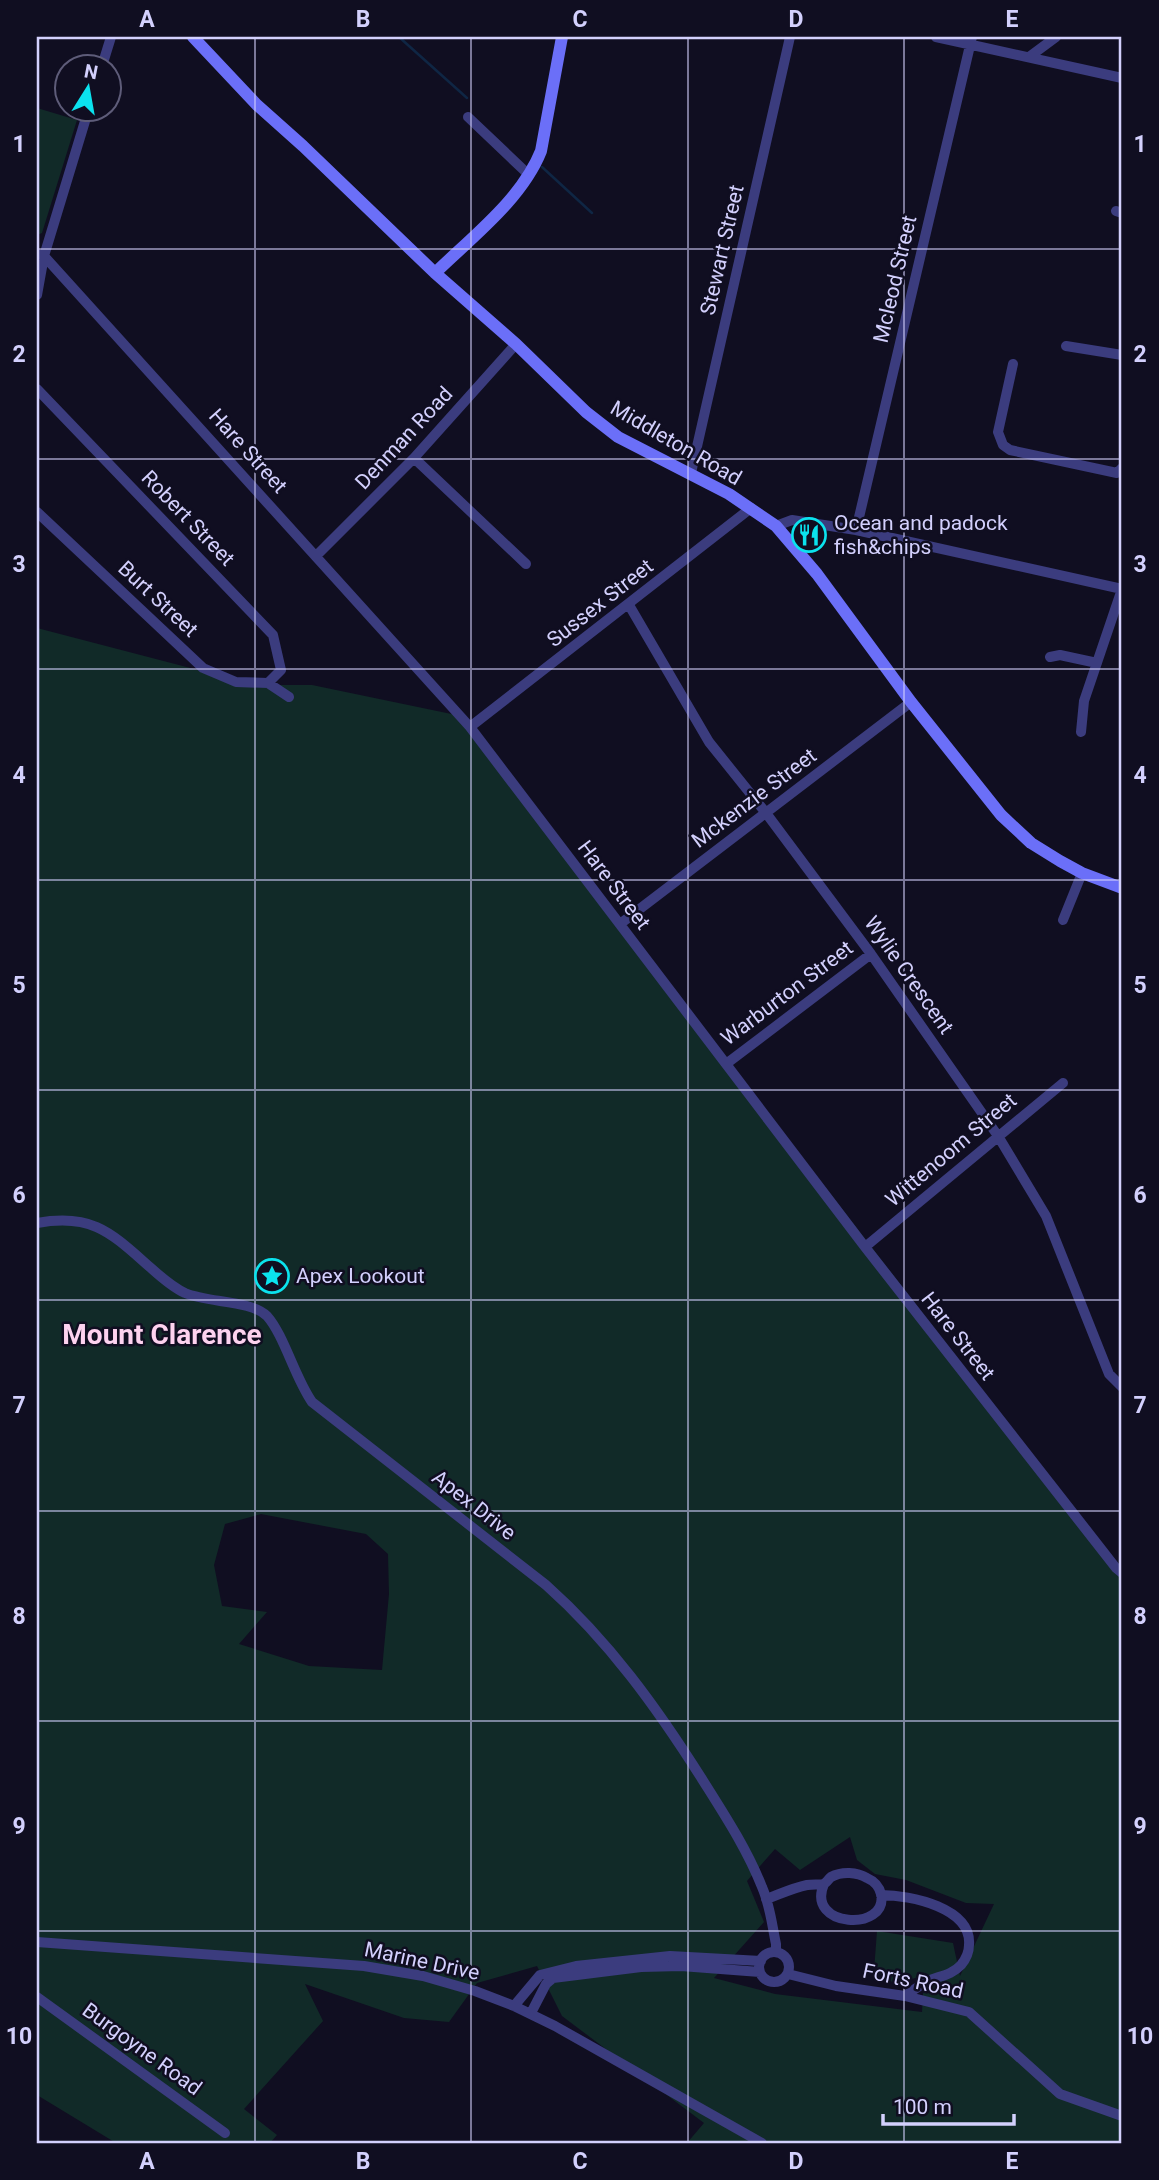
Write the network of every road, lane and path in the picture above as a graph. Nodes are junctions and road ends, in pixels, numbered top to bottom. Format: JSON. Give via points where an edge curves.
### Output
{"nodes":[{"id":1,"x":193,"y":37,"type":"edge"},
{"id":2,"x":562,"y":37,"type":"edge"},
{"id":3,"x":790,"y":37,"type":"edge"},
{"id":4,"x":936,"y":37,"type":"edge"},
{"id":5,"x":1056,"y":37,"type":"edge"},
{"id":6,"x":971,"y":40,"type":"edge"},
{"id":7,"x":1029,"y":57,"type":"junction"},
{"id":8,"x":1122,"y":78,"type":"edge"},
{"id":9,"x":468,"y":117,"type":"dead end"},
{"id":10,"x":84,"y":122,"type":"edge"},
{"id":11,"x":529,"y":175,"type":"junction"},
{"id":12,"x":41,"y":255,"type":"edge"},
{"id":13,"x":435,"y":273,"type":"junction"},
{"id":14,"x":37,"y":295,"type":"edge"},
{"id":15,"x":516,"y":344,"type":"junction"},
{"id":16,"x":1066,"y":346,"type":"dead end"},
{"id":17,"x":1122,"y":355,"type":"edge"},
{"id":18,"x":1013,"y":364,"type":"dead end"},
{"id":19,"x":37,"y":389,"type":"edge"},
{"id":20,"x":414,"y":458,"type":"junction"},
{"id":21,"x":1122,"y":468,"type":"edge"},
{"id":22,"x":691,"y":472,"type":"junction"},
{"id":23,"x":751,"y":508,"type":"junction"},
{"id":24,"x":37,"y":512,"type":"edge"},
{"id":25,"x":776,"y":526,"type":"junction"},
{"id":26,"x":856,"y":530,"type":"junction"},
{"id":27,"x":317,"y":555,"type":"junction"},
{"id":28,"x":526,"y":564,"type":"dead end"},
{"id":29,"x":1122,"y":589,"type":"edge"},
{"id":30,"x":629,"y":605,"type":"junction"},
{"id":31,"x":1050,"y":657,"type":"dead end"},
{"id":32,"x":1097,"y":663,"type":"junction"},
{"id":33,"x":268,"y":683,"type":"junction"},
{"id":34,"x":289,"y":697,"type":"dead end"},
{"id":35,"x":911,"y":702,"type":"junction"},
{"id":36,"x":470,"y":727,"type":"junction"},
{"id":37,"x":1081,"y":732,"type":"dead end"},
{"id":38,"x":766,"y":813,"type":"junction"},
{"id":39,"x":1082,"y":873,"type":"junction"},
{"id":40,"x":1122,"y":888,"type":"edge"},
{"id":41,"x":1063,"y":920,"type":"dead end"},
{"id":42,"x":620,"y":924,"type":"junction"},
{"id":43,"x":871,"y":954,"type":"junction"},
{"id":44,"x":726,"y":1064,"type":"junction"},
{"id":45,"x":1063,"y":1083,"type":"dead end"},
{"id":46,"x":998,"y":1136,"type":"junction"},
{"id":47,"x":37,"y":1223,"type":"edge"},
{"id":48,"x":865,"y":1247,"type":"junction"},
{"id":49,"x":1122,"y":1387,"type":"edge"},
{"id":50,"x":1122,"y":1573,"type":"edge"},
{"id":51,"x":824,"y":1884,"type":"junction"},
{"id":52,"x":881,"y":1895,"type":"junction"},
{"id":53,"x":766,"y":1899,"type":"junction"},
{"id":54,"x":37,"y":1942,"type":"edge"},
{"id":55,"x":776,"y":1952,"type":"junction"},
{"id":56,"x":761,"y":1961,"type":"junction"},
{"id":57,"x":760,"y":1972,"type":"junction"},
{"id":58,"x":788,"y":1974,"type":"junction"},
{"id":59,"x":905,"y":1996,"type":"junction"},
{"id":60,"x":37,"y":1997,"type":"edge"},
{"id":61,"x":514,"y":2006,"type":"junction"},
{"id":62,"x":531,"y":2013,"type":"junction"},
{"id":63,"x":1122,"y":2116,"type":"edge"},
{"id":64,"x":225,"y":2133,"type":"dead end"},
{"id":65,"x":762,"y":2143,"type":"edge"}],
"edges":[{"from":1,"to":13,"type":"main road","name":"Middleton Road","via":[[257,105]]},
{"from":2,"to":11,"type":"main road","via":[[541,150]]},
{"from":3,"to":22,"type":"street","name":"Stewart Street"},
{"from":4,"to":6,"type":"street"},
{"from":5,"to":7,"type":"street"},
{"from":6,"to":7,"type":"street"},
{"from":6,"to":26,"type":"street","name":"Mcleod Street"},
{"from":7,"to":8,"type":"street"},
{"from":9,"to":11,"type":"street"},
{"from":10,"to":12,"type":"street"},
{"from":11,"to":13,"type":"main road"},
{"from":12,"to":14,"type":"street"},
{"from":12,"to":27,"type":"street","name":"Hare Street"},
{"from":13,"to":15,"type":"main road","name":"Middleton Road"},
{"from":15,"to":20,"type":"street","name":"Denman Road"},
{"from":15,"to":22,"type":"main road","name":"Middleton Road","via":[[618,437]]},
{"from":16,"to":17,"type":"street"},
{"from":18,"to":21,"type":"street","via":[[999,432],[1003,445],[1117,472]]},
{"from":19,"to":33,"type":"street","name":"Robert Street","via":[[273,635],[281,670]]},
{"from":20,"to":27,"type":"street","name":"Denman Road"},
{"from":20,"to":28,"type":"street"},
{"from":22,"to":23,"type":"main road","name":"Middleton Road"},
{"from":23,"to":25,"type":"main road","name":"Middleton Road"},
{"from":23,"to":30,"type":"street","name":"Sussex Street"},
{"from":24,"to":33,"type":"street","name":"Burt Street","via":[[203,668],[236,682]]},
{"from":25,"to":26,"type":"street","via":[[792,520]]},
{"from":25,"to":35,"type":"main road","name":"Middleton Road"},
{"from":26,"to":29,"type":"street"},
{"from":27,"to":36,"type":"street","name":"Hare Street"},
{"from":29,"to":32,"type":"street"},
{"from":30,"to":36,"type":"street","name":"Sussex Street"},
{"from":30,"to":38,"type":"street","name":"Wylie Crescent","via":[[709,742]]},
{"from":31,"to":32,"type":"street"},
{"from":32,"to":37,"type":"street","via":[[1084,702]]},
{"from":33,"to":34,"type":"street"},
{"from":35,"to":38,"type":"street","name":"Mckenzie Street"},
{"from":35,"to":39,"type":"main road","name":"Middleton Road","via":[[1001,815],[1031,843]]},
{"from":36,"to":42,"type":"street","name":"Hare Street"},
{"from":38,"to":42,"type":"street","name":"Mckenzie Street"},
{"from":38,"to":43,"type":"street","name":"Wylie Crescent"},
{"from":39,"to":40,"type":"main road","name":"Middleton Road"},
{"from":39,"to":41,"type":"street"},
{"from":42,"to":44,"type":"street","name":"Hare Street"},
{"from":43,"to":44,"type":"street","name":"Warburton Street"},
{"from":43,"to":46,"type":"street","name":"Wylie Crescent"},
{"from":44,"to":48,"type":"street","name":"Hare Street"},
{"from":45,"to":46,"type":"street","name":"Wittenoom Street"},
{"from":46,"to":48,"type":"street","name":"Wittenoom Street"},
{"from":46,"to":49,"type":"street","name":"Wylie Crescent","via":[[1046,1216],[1109,1374]]},
{"from":47,"to":53,"type":"street","name":"Apex Drive","via":[[70,1220],[103,1229],[175,1288],[260,1310],[269,1318],[312,1402],[545,1585],[614,1654],[673,1733],[730,1824]]},
{"from":48,"to":50,"type":"street","name":"Hare Street"},
{"from":51,"to":52,"type":"street","via":[[833,1876],[858,1874],[875,1883]]},
{"from":51,"to":52,"type":"street","via":[[824,1907],[845,1919],[872,1916]]},
{"from":51,"to":53,"type":"street"},
{"from":52,"to":59,"type":"street","via":[[934,1905],[964,1922],[970,1936],[969,1953],[961,1965]]},
{"from":53,"to":55,"type":"street","name":"Apex Drive"},
{"from":54,"to":61,"type":"street","name":"Marine Drive","via":[[364,1966],[422,1976]]},
{"from":55,"to":56,"type":"street"},
{"from":55,"to":58,"type":"street","via":[[787,1960]]},
{"from":56,"to":57,"type":"street"},
{"from":56,"to":61,"type":"street","via":[[670,1956],[576,1966],[540,1975]]},
{"from":57,"to":58,"type":"street","via":[[773,1982]]},
{"from":57,"to":62,"type":"street","via":[[681,1966],[553,1978]]},
{"from":58,"to":59,"type":"street","name":"Forts Road"},
{"from":59,"to":63,"type":"street","name":"Forts Road","via":[[969,2012],[1060,2094]]},
{"from":60,"to":64,"type":"street","name":"Burgoyne Road"},
{"from":61,"to":62,"type":"street","name":"Marine Drive"},
{"from":62,"to":65,"type":"street","name":"Marine Drive"}]}
